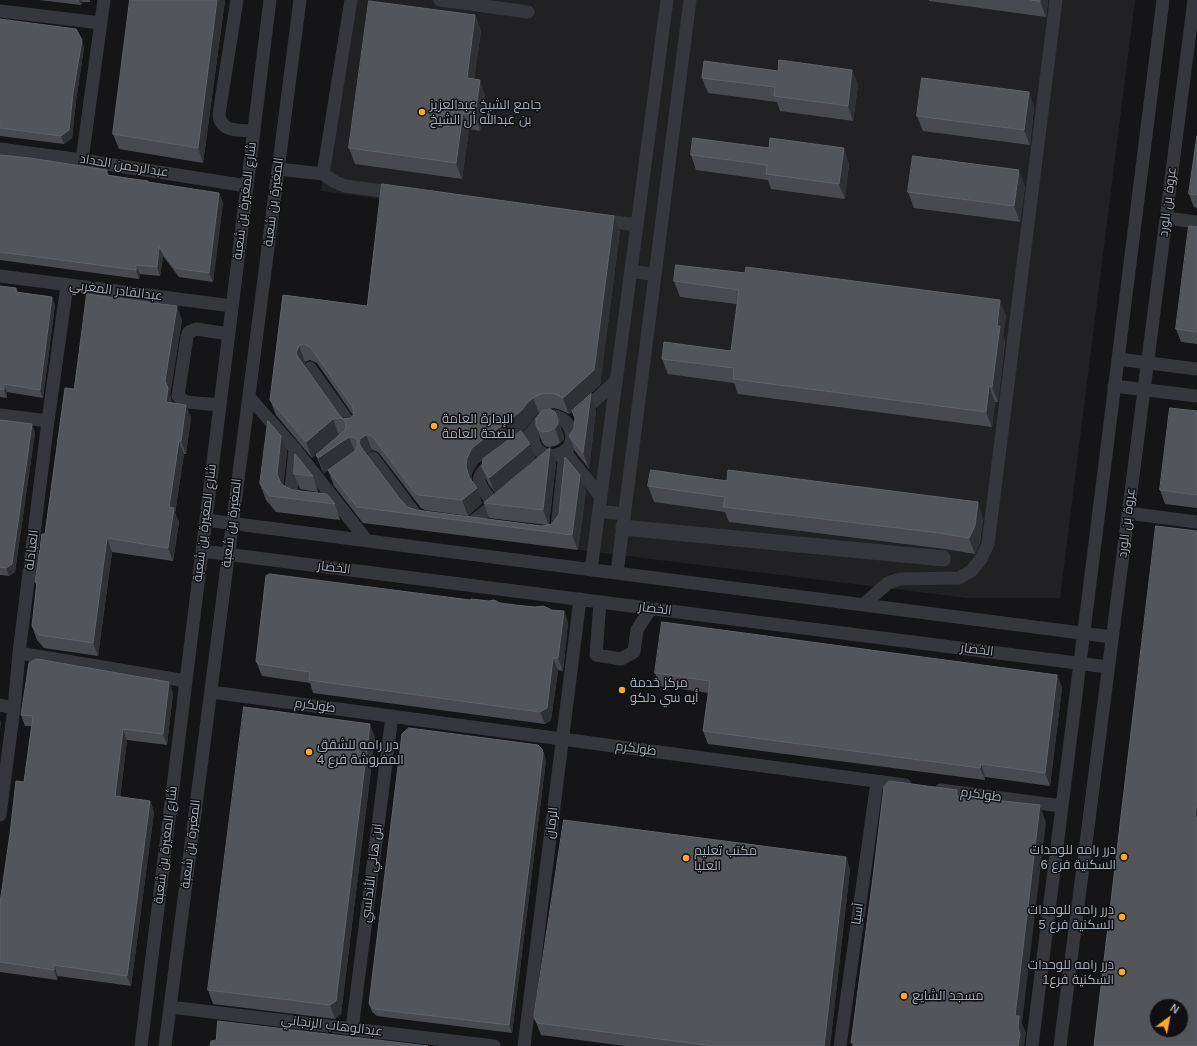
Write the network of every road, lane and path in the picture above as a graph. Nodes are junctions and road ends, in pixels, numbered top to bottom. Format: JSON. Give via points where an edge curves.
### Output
{"nodes":[{"id":1,"x":104,"y":0,"type":"edge"},
{"id":2,"x":237,"y":0,"type":"edge"},
{"id":3,"x":270,"y":0,"type":"edge"},
{"id":4,"x":300,"y":0,"type":"edge"},
{"id":5,"x":351,"y":0,"type":"edge"},
{"id":6,"x":440,"y":0,"type":"edge"},
{"id":7,"x":667,"y":0,"type":"edge"},
{"id":8,"x":690,"y":0,"type":"edge"},
{"id":9,"x":1056,"y":0,"type":"edge"},
{"id":10,"x":1163,"y":0,"type":"edge"},
{"id":11,"x":1194,"y":0,"type":"edge"},
{"id":12,"x":0,"y":11,"type":"edge"},
{"id":13,"x":528,"y":12,"type":"dead end"},
{"id":14,"x":101,"y":23,"type":"junction"},
{"id":15,"x":657,"y":76,"type":"junction"},
{"id":16,"x":680,"y":79,"type":"junction"},
{"id":17,"x":254,"y":131,"type":"junction"},
{"id":18,"x":0,"y":149,"type":"edge"},
{"id":19,"x":82,"y":160,"type":"junction"},
{"id":20,"x":278,"y":169,"type":"junction"},
{"id":21,"x":323,"y":174,"type":"junction"},
{"id":22,"x":247,"y":186,"type":"junction"},
{"id":23,"x":406,"y":194,"type":"edge"},
{"id":24,"x":586,"y":218,"type":"edge"},
{"id":25,"x":1166,"y":218,"type":"junction"},
{"id":26,"x":1197,"y":222,"type":"edge"},
{"id":27,"x":637,"y":225,"type":"junction"},
{"id":28,"x":631,"y":271,"type":"junction"},
{"id":29,"x":654,"y":275,"type":"junction"},
{"id":30,"x":0,"y":276,"type":"edge"},
{"id":31,"x":67,"y":285,"type":"junction"},
{"id":32,"x":232,"y":306,"type":"junction"},
{"id":33,"x":229,"y":334,"type":"junction"},
{"id":34,"x":1118,"y":359,"type":"junction"},
{"id":35,"x":1148,"y":362,"type":"junction"},
{"id":36,"x":310,"y":368,"type":"dead end"},
{"id":37,"x":1197,"y":369,"type":"edge"},
{"id":38,"x":616,"y":381,"type":"junction"},
{"id":39,"x":1114,"y":386,"type":"junction"},
{"id":40,"x":1144,"y":390,"type":"junction"},
{"id":41,"x":1197,"y":396,"type":"edge"},
{"id":42,"x":249,"y":397,"type":"junction"},
{"id":43,"x":220,"y":405,"type":"junction"},
{"id":44,"x":0,"y":415,"type":"edge"},
{"id":45,"x":48,"y":421,"type":"junction"},
{"id":46,"x":568,"y":425,"type":"junction"},
{"id":47,"x":354,"y":428,"type":"edge"},
{"id":48,"x":533,"y":432,"type":"junction"},
{"id":49,"x":295,"y":449,"type":"junction"},
{"id":50,"x":565,"y":452,"type":"junction"},
{"id":51,"x":372,"y":456,"type":"dead end"},
{"id":52,"x":552,"y":456,"type":"junction"},
{"id":53,"x":322,"y":460,"type":"edge"},
{"id":54,"x":540,"y":466,"type":"edge"},
{"id":55,"x":311,"y":469,"type":"junction"},
{"id":56,"x":334,"y":476,"type":"edge"},
{"id":57,"x":323,"y":484,"type":"junction"},
{"id":58,"x":511,"y":490,"type":"edge"},
{"id":59,"x":600,"y":497,"type":"junction"},
{"id":60,"x":337,"y":502,"type":"junction"},
{"id":61,"x":494,"y":505,"type":"junction"},
{"id":62,"x":599,"y":511,"type":"junction"},
{"id":63,"x":1128,"y":513,"type":"junction"},
{"id":64,"x":206,"y":520,"type":"junction"},
{"id":65,"x":436,"y":520,"type":"edge"},
{"id":66,"x":457,"y":522,"type":"edge"},
{"id":67,"x":1197,"y":522,"type":"edge"},
{"id":68,"x":623,"y":523,"type":"junction"},
{"id":69,"x":232,"y":524,"type":"junction"},
{"id":70,"x":470,"y":524,"type":"junction"},
{"id":71,"x":486,"y":526,"type":"edge"},
{"id":72,"x":541,"y":533,"type":"edge"},
{"id":73,"x":367,"y":541,"type":"junction"},
{"id":74,"x":202,"y":551,"type":"junction"},
{"id":75,"x":228,"y":554,"type":"junction"},
{"id":76,"x":591,"y":570,"type":"junction"},
{"id":77,"x":617,"y":573,"type":"junction"},
{"id":78,"x":580,"y":599,"type":"junction"},
{"id":79,"x":600,"y":602,"type":"junction"},
{"id":80,"x":863,"y":605,"type":"junction"},
{"id":81,"x":651,"y":608,"type":"junction"},
{"id":82,"x":1083,"y":633,"type":"junction"},
{"id":83,"x":1112,"y":637,"type":"junction"},
{"id":84,"x":19,"y":653,"type":"junction"},
{"id":85,"x":1080,"y":663,"type":"junction"},
{"id":86,"x":1108,"y":667,"type":"junction"},
{"id":87,"x":186,"y":681,"type":"junction"},
{"id":88,"x":211,"y":692,"type":"junction"},
{"id":89,"x":0,"y":705,"type":"edge"},
{"id":90,"x":14,"y":708,"type":"junction"},
{"id":91,"x":392,"y":716,"type":"junction"},
{"id":92,"x":562,"y":739,"type":"junction"},
{"id":93,"x":877,"y":782,"type":"junction"},
{"id":94,"x":915,"y":787,"type":"edge"},
{"id":95,"x":931,"y":789,"type":"edge"},
{"id":96,"x":1062,"y":806,"type":"junction"},
{"id":97,"x":0,"y":815,"type":"edge"},
{"id":98,"x":170,"y":1007,"type":"junction"},
{"id":99,"x":352,"y":1029,"type":"junction"},
{"id":100,"x":141,"y":1046,"type":"edge"},
{"id":101,"x":165,"y":1046,"type":"edge"},
{"id":102,"x":494,"y":1046,"type":"edge"},
{"id":103,"x":524,"y":1046,"type":"edge"},
{"id":104,"x":840,"y":1046,"type":"edge"},
{"id":105,"x":1032,"y":1046,"type":"edge"},
{"id":106,"x":1060,"y":1046,"type":"edge"}],
"edges":[{"from":1,"to":14,"type":"street"},
{"from":2,"to":17,"type":"street","via":[[219,114],[223,126],[233,130]]},
{"from":3,"to":17,"type":"street","name":"شارع المغيرة بن شعبة"},
{"from":4,"to":20,"type":"street","name":"المغيرة بن شعبة"},
{"from":5,"to":21,"type":"street"},
{"from":6,"to":13,"type":"street"},
{"from":7,"to":15,"type":"street"},
{"from":8,"to":16,"type":"street"},
{"from":9,"to":80,"type":"street","via":[[988,544],[981,559],[971,571],[958,578],[900,579],[888,583]]},
{"from":10,"to":34,"type":"street"},
{"from":11,"to":25,"type":"street","name":"عروة بن الورد"},
{"from":12,"to":14,"type":"street"},
{"from":14,"to":19,"type":"street"},
{"from":15,"to":16,"type":"street"},
{"from":15,"to":27,"type":"street"},
{"from":16,"to":29,"type":"street"},
{"from":17,"to":22,"type":"street","name":"شارع المغيرة بن شعبة"},
{"from":18,"to":19,"type":"street","name":"عبدالرحمن الحداد"},
{"from":19,"to":22,"type":"street","name":"عبدالرحمن الحداد"},
{"from":20,"to":21,"type":"street"},
{"from":20,"to":42,"type":"street","name":"المغيرة بن شعبة"},
{"from":21,"to":23,"type":"street","via":[[345,186]]},
{"from":22,"to":32,"type":"street","name":"شارع المغيرة بن شعبة"},
{"from":24,"to":27,"type":"street"},
{"from":25,"to":26,"type":"street"},
{"from":25,"to":35,"type":"street","name":"عروة بن الورد"},
{"from":27,"to":28,"type":"street"},
{"from":28,"to":29,"type":"street"},
{"from":28,"to":38,"type":"street"},
{"from":29,"to":68,"type":"street"},
{"from":30,"to":31,"type":"street","name":"عبدالقادر المغربي"},
{"from":31,"to":32,"type":"street","name":"عبدالقادر المغربي"},
{"from":31,"to":45,"type":"street","name":"العبادلة"},
{"from":32,"to":33,"type":"street","name":"شارع المغيرة بن شعبة"},
{"from":33,"to":43,"type":"street","name":"شارع المغيرة بن شعبة"},
{"from":33,"to":43,"type":"street","via":[[196,329],[189,332],[178,396],[186,402]]},
{"from":34,"to":35,"type":"street"},
{"from":34,"to":39,"type":"street"},
{"from":35,"to":37,"type":"street"},
{"from":35,"to":40,"type":"street","name":"عروة بن الورد"},
{"from":36,"to":47,"type":"street"},
{"from":38,"to":46,"type":"street"},
{"from":38,"to":59,"type":"street"},
{"from":39,"to":40,"type":"street"},
{"from":39,"to":82,"type":"street"},
{"from":40,"to":41,"type":"street"},
{"from":40,"to":63,"type":"street","name":"عروة بن الورد"},
{"from":42,"to":49,"type":"street"},
{"from":42,"to":69,"type":"street","name":"المغيرة بن شعبة"},
{"from":43,"to":64,"type":"street","name":"شارع المغيرة بن شعبة"},
{"from":44,"to":45,"type":"street"},
{"from":45,"to":84,"type":"street","name":"العبادلة"},
{"from":46,"to":48,"type":"street","via":[[558,417],[545,418],[535,426]]},
{"from":46,"to":50,"type":"street","via":[[572,437]]},
{"from":48,"to":52,"type":"street","via":[[537,448]]},
{"from":48,"to":61,"type":"street","via":[[482,470],[480,484]]},
{"from":49,"to":55,"type":"street"},
{"from":49,"to":60,"type":"street","via":[[291,490],[294,495],[299,498]]},
{"from":50,"to":52,"type":"street"},
{"from":50,"to":59,"type":"street"},
{"from":50,"to":72,"type":"street","via":[[557,528],[549,534]]},
{"from":51,"to":65,"type":"street","via":[[416,515]]},
{"from":52,"to":54,"type":"street"},
{"from":53,"to":55,"type":"street"},
{"from":55,"to":57,"type":"street"},
{"from":56,"to":57,"type":"street"},
{"from":57,"to":60,"type":"street"},
{"from":58,"to":61,"type":"street"},
{"from":59,"to":62,"type":"street"},
{"from":60,"to":73,"type":"street"},
{"from":61,"to":70,"type":"street"},
{"from":62,"to":68,"type":"street"},
{"from":62,"to":76,"type":"street"},
{"from":63,"to":67,"type":"street"},
{"from":63,"to":83,"type":"street","name":"عروة بن الورد"},
{"from":64,"to":69,"type":"street"},
{"from":64,"to":74,"type":"street","name":"شارع المغيرة بن شعبة"},
{"from":66,"to":70,"type":"street"},
{"from":68,"to":68,"type":"street","via":[[944,560],[944,557]]},
{"from":68,"to":77,"type":"street"},
{"from":69,"to":73,"type":"street"},
{"from":69,"to":75,"type":"street","name":"المغيرة بن شعبة"},
{"from":70,"to":71,"type":"street"},
{"from":73,"to":76,"type":"street"},
{"from":74,"to":75,"type":"street","name":"الخضار"},
{"from":74,"to":87,"type":"street","name":"شارع المغيرة بن شعبة"},
{"from":75,"to":78,"type":"street","name":"الخضار"},
{"from":75,"to":88,"type":"street","name":"المغيرة بن شعبة"},
{"from":76,"to":77,"type":"street"},
{"from":77,"to":80,"type":"street"},
{"from":78,"to":79,"type":"street","name":"الخضار"},
{"from":78,"to":92,"type":"street","name":"الرمان"},
{"from":79,"to":81,"type":"street","name":"الخضار"},
{"from":79,"to":81,"type":"street","via":[[596,655],[622,659],[634,652],[637,630]]},
{"from":80,"to":82,"type":"street"},
{"from":81,"to":85,"type":"street","name":"الخضار"},
{"from":82,"to":83,"type":"street"},
{"from":82,"to":85,"type":"street"},
{"from":83,"to":86,"type":"street","name":"عروة بن الورد"},
{"from":84,"to":87,"type":"street"},
{"from":84,"to":90,"type":"street","name":"العبادلة"},
{"from":85,"to":86,"type":"street","name":"الخضار"},
{"from":85,"to":96,"type":"street"},
{"from":86,"to":106,"type":"street","name":"عروة بن الورد"},
{"from":87,"to":100,"type":"street","name":"شارع المغيرة بن شعبة"},
{"from":88,"to":91,"type":"street","name":"طولكرم"},
{"from":88,"to":98,"type":"street","name":"المغيرة بن شعبة"},
{"from":89,"to":90,"type":"street"},
{"from":90,"to":97,"type":"street","name":"العبادلة"},
{"from":91,"to":92,"type":"street","name":"طولكرم"},
{"from":91,"to":99,"type":"street","name":"ابن هاني الأندلسي"},
{"from":92,"to":93,"type":"street","name":"طولكرم"},
{"from":92,"to":103,"type":"street","name":"الرمان"},
{"from":93,"to":94,"type":"street","name":"طولكرم"},
{"from":93,"to":104,"type":"street","name":"آسيا"},
{"from":95,"to":96,"type":"street","name":"طولكرم"},
{"from":96,"to":105,"type":"street"},
{"from":98,"to":99,"type":"street","name":"عبدالوهاب الزنجاني"},
{"from":98,"to":101,"type":"street","name":"المغيرة بن شعبة"},
{"from":99,"to":102,"type":"street","name":"عبدالوهاب الزنجاني"}]}
